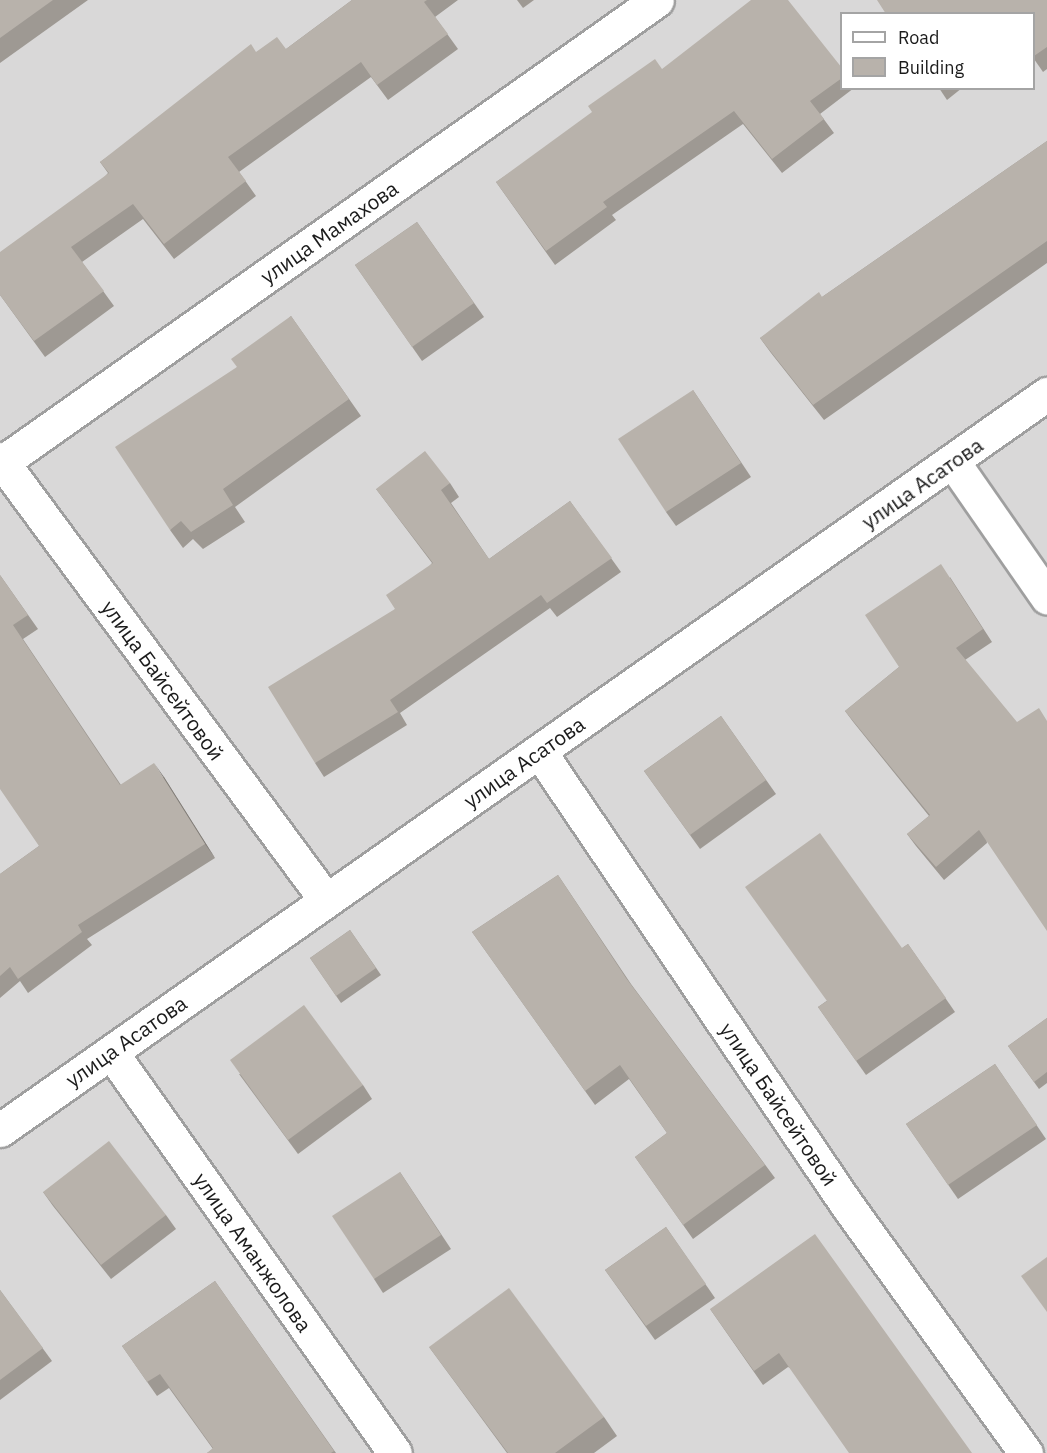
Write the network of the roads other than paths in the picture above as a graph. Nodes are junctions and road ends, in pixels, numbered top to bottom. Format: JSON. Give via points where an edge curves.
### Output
{"nodes":[{"id":1,"x":657,"y":0,"type":"edge"},
{"id":2,"x":1047,"y":394,"type":"edge"},
{"id":3,"x":1,"y":462,"type":"edge"},
{"id":4,"x":953,"y":462,"type":"junction"},
{"id":5,"x":1047,"y":597,"type":"edge"},
{"id":6,"x":539,"y":751,"type":"junction"},
{"id":7,"x":326,"y":900,"type":"junction"},
{"id":8,"x":111,"y":1052,"type":"junction"},
{"id":9,"x":0,"y":1130,"type":"edge"},
{"id":10,"x":395,"y":1453,"type":"edge"},
{"id":11,"x":1026,"y":1453,"type":"edge"}],
"edges":[{"from":1,"to":3,"type":"street","name":"улица Мамахова"},
{"from":2,"to":4,"type":"street","name":"улица Асатова"},
{"from":3,"to":7,"type":"street","name":"улица Байсейтовой"},
{"from":4,"to":5,"type":"street"},
{"from":4,"to":6,"type":"street","name":"улица Асатова"},
{"from":6,"to":7,"type":"street","name":"улица Асатова"},
{"from":6,"to":11,"type":"street","name":"улица Байсейтовой","via":[[847,1205]]},
{"from":7,"to":8,"type":"street","name":"улица Асатова"},
{"from":8,"to":9,"type":"street","name":"улица Асатова"},
{"from":8,"to":10,"type":"street","name":"улица Аманжолова"}]}
